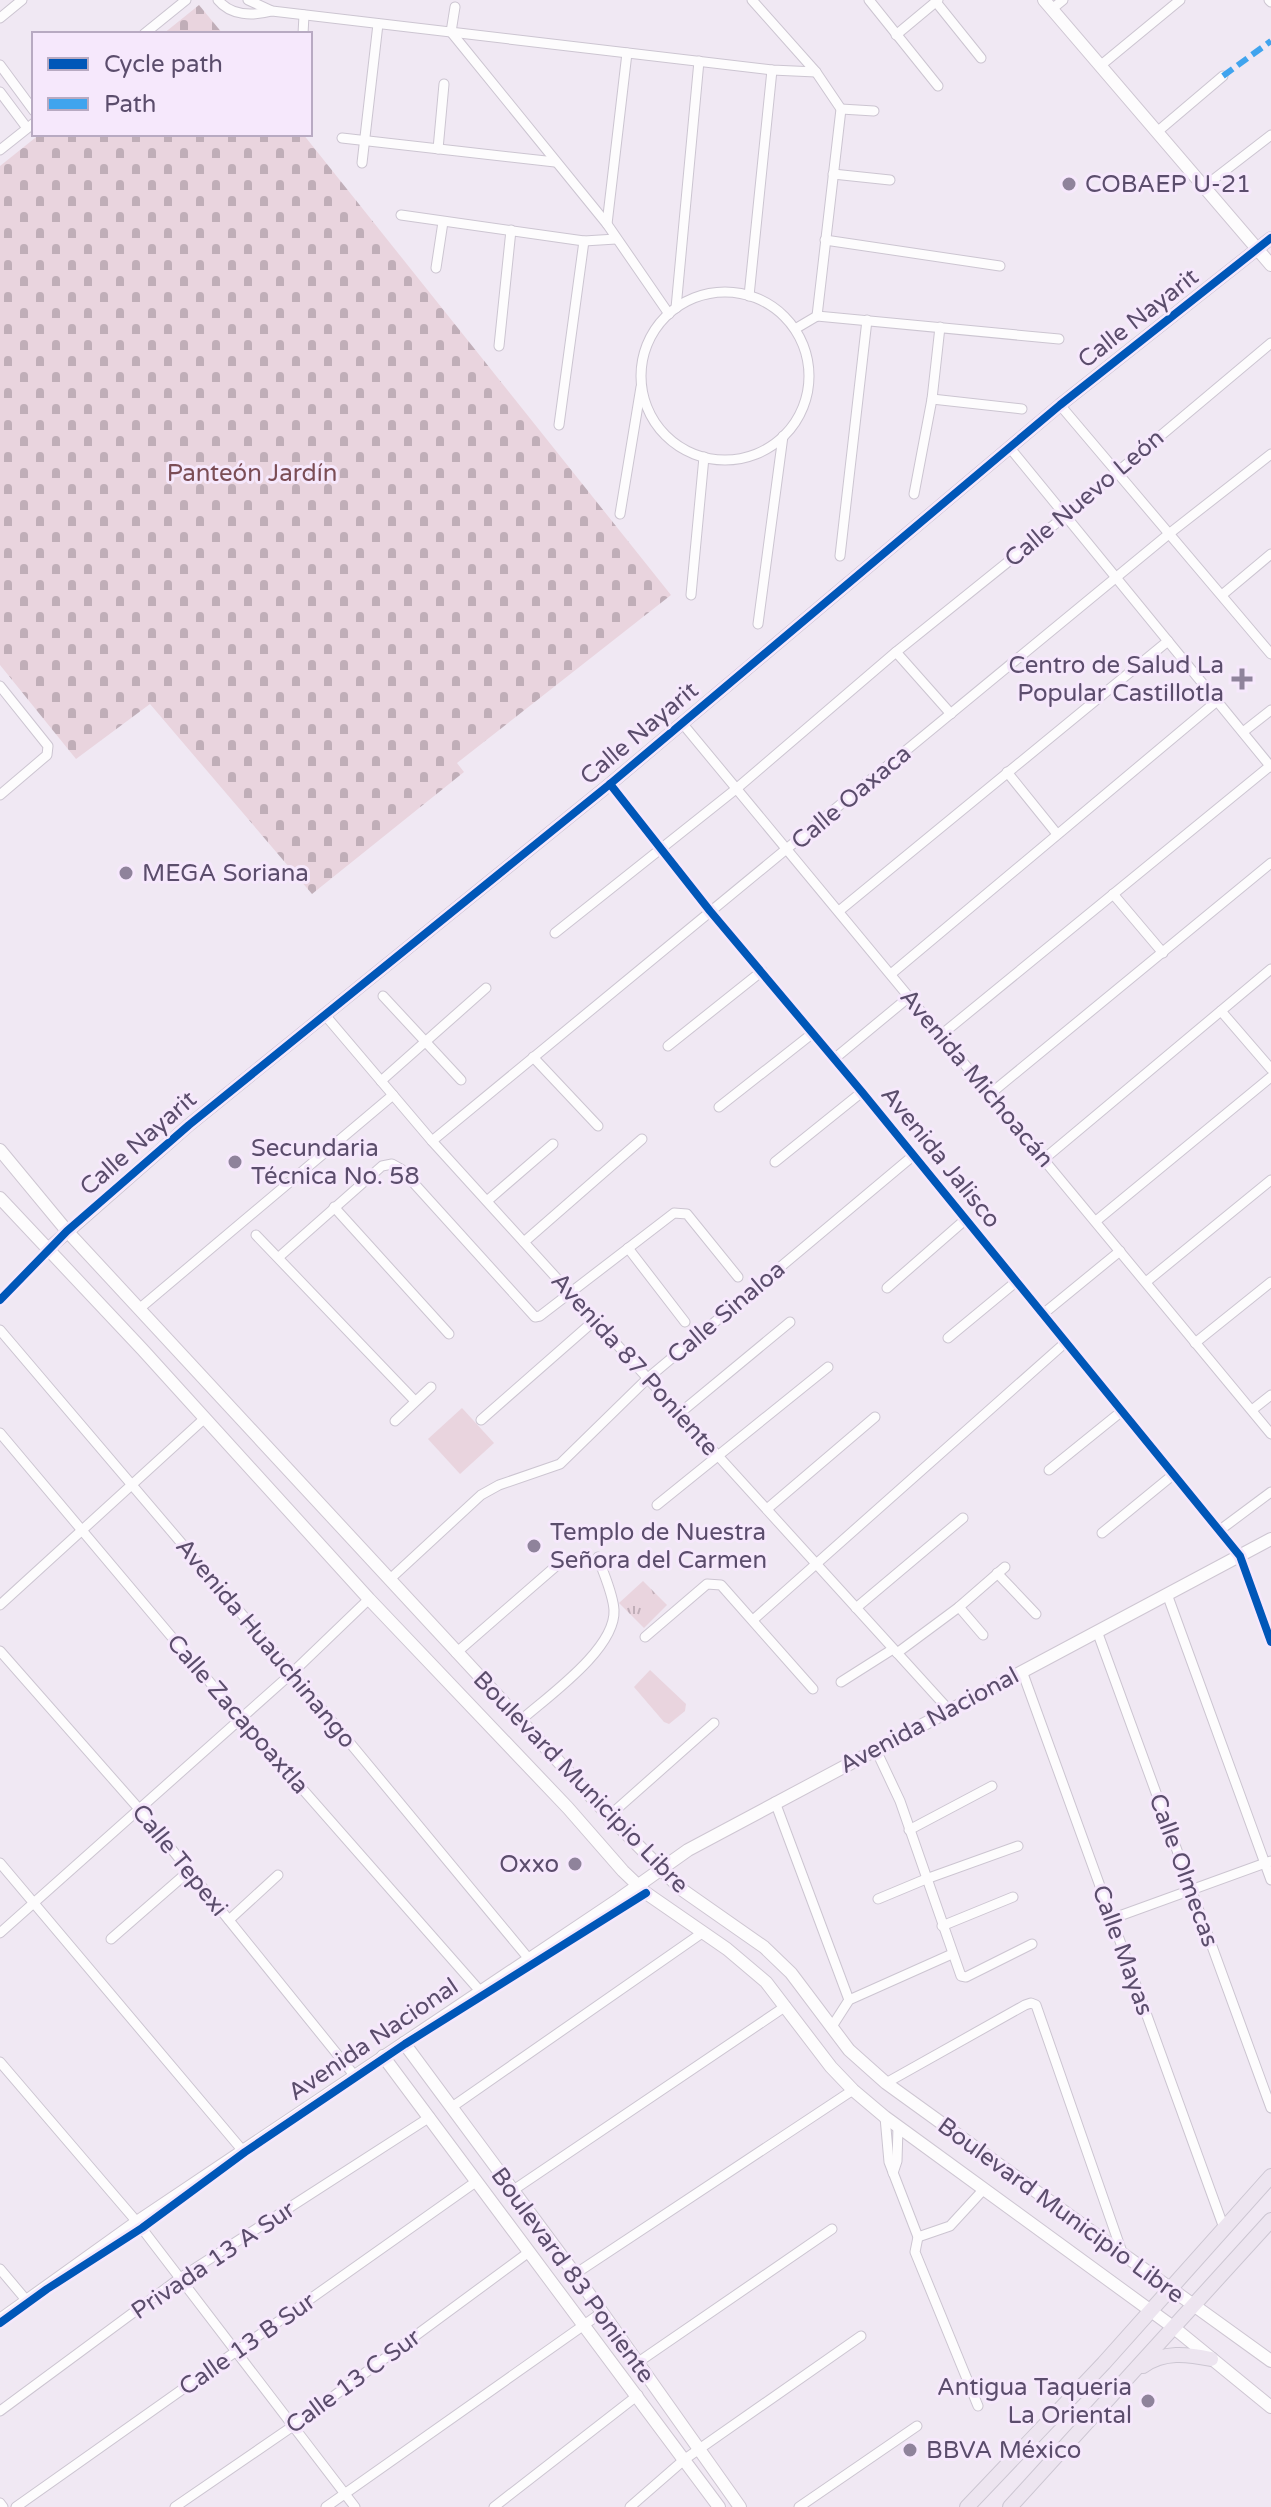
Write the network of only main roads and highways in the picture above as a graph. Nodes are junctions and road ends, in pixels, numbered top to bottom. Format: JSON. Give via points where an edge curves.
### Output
{"nodes":[{"id":1,"x":1048,"y":5,"type":"edge"},
{"id":2,"x":1271,"y":238,"type":"edge"},
{"id":3,"x":1258,"y":250,"type":"junction"},
{"id":4,"x":1271,"y":265,"type":"edge"},
{"id":5,"x":0,"y":1150,"type":"edge"},
{"id":6,"x":0,"y":1198,"type":"edge"},
{"id":7,"x":67,"y":1231,"type":"junction"},
{"id":8,"x":48,"y":1249,"type":"junction"},
{"id":9,"x":1271,"y":1539,"type":"edge"},
{"id":10,"x":660,"y":1870,"type":"junction"},
{"id":11,"x":637,"y":1886,"type":"junction"},
{"id":12,"x":404,"y":2043,"type":"junction"},
{"id":13,"x":383,"y":2056,"type":"junction"},
{"id":14,"x":1271,"y":2176,"type":"edge"},
{"id":15,"x":1271,"y":2220,"type":"edge"},
{"id":16,"x":1170,"y":2289,"type":"junction"},
{"id":17,"x":1193,"y":2305,"type":"junction"},
{"id":18,"x":1150,"y":2311,"type":"junction"},
{"id":19,"x":0,"y":2320,"type":"edge"},
{"id":20,"x":1173,"y":2327,"type":"junction"},
{"id":21,"x":1211,"y":2359,"type":"junction"},
{"id":22,"x":1271,"y":2361,"type":"edge"},
{"id":23,"x":1123,"y":2381,"type":"junction"},
{"id":24,"x":1271,"y":2407,"type":"edge"},
{"id":25,"x":719,"y":2507,"type":"edge"},
{"id":26,"x":740,"y":2507,"type":"edge"},
{"id":27,"x":967,"y":2507,"type":"edge"},
{"id":28,"x":1010,"y":2507,"type":"edge"}],
"edges":[{"from":1,"to":3,"type":"main road"},
{"from":2,"to":3,"type":"main road","name":"Calle Nayarit"},
{"from":3,"to":4,"type":"main road"},
{"from":3,"to":7,"type":"main road","name":"Calle Nayarit","via":[[1060,405]]},
{"from":5,"to":7,"type":"main road","name":"Boulevard Municipio Libre"},
{"from":6,"to":8,"type":"main road","name":"Boulevard Municipio Libre"},
{"from":7,"to":8,"type":"main road","name":"Calle Nayarit"},
{"from":7,"to":10,"type":"main road","name":"Boulevard Municipio Libre"},
{"from":8,"to":11,"type":"main road","name":"Boulevard Municipio Libre"},
{"from":9,"to":10,"type":"main road","name":"Avenida Nacional","via":[[775,1802]]},
{"from":10,"to":11,"type":"main road","name":"Avenida Nacional"},
{"from":10,"to":16,"type":"main road","name":"Boulevard Municipio Libre","via":[[764,1947],[791,1973],[849,2050],[886,2083]]},
{"from":11,"to":12,"type":"main road","name":"Avenida Nacional"},
{"from":11,"to":18,"type":"main road","name":"Boulevard Municipio Libre","via":[[746,1964],[853,2090],[885,2117]]},
{"from":12,"to":13,"type":"main road","name":"Avenida Nacional"},
{"from":12,"to":26,"type":"main road","name":"Boulevard 83 Poniente"},
{"from":13,"to":19,"type":"main road","name":"Avenida Nacional"},
{"from":13,"to":25,"type":"main road","name":"Boulevard 83 Poniente"},
{"from":14,"to":16,"type":"main road"},
{"from":15,"to":17,"type":"main road"},
{"from":16,"to":17,"type":"main road","name":"Boulevard Municipio Libre"},
{"from":16,"to":18,"type":"main road"},
{"from":17,"to":20,"type":"main road"},
{"from":17,"to":22,"type":"main road","name":"Boulevard Municipio Libre"},
{"from":18,"to":20,"type":"main road","name":"Boulevard Municipio Libre"},
{"from":18,"to":27,"type":"main road"},
{"from":20,"to":21,"type":"main road","name":"Boulevard Municipio Libre"},
{"from":20,"to":23,"type":"main road"},
{"from":21,"to":23,"type":"main road","via":[[1160,2356]]},
{"from":21,"to":24,"type":"main road","name":"Boulevard Municipio Libre"},
{"from":23,"to":28,"type":"main road"}]}
